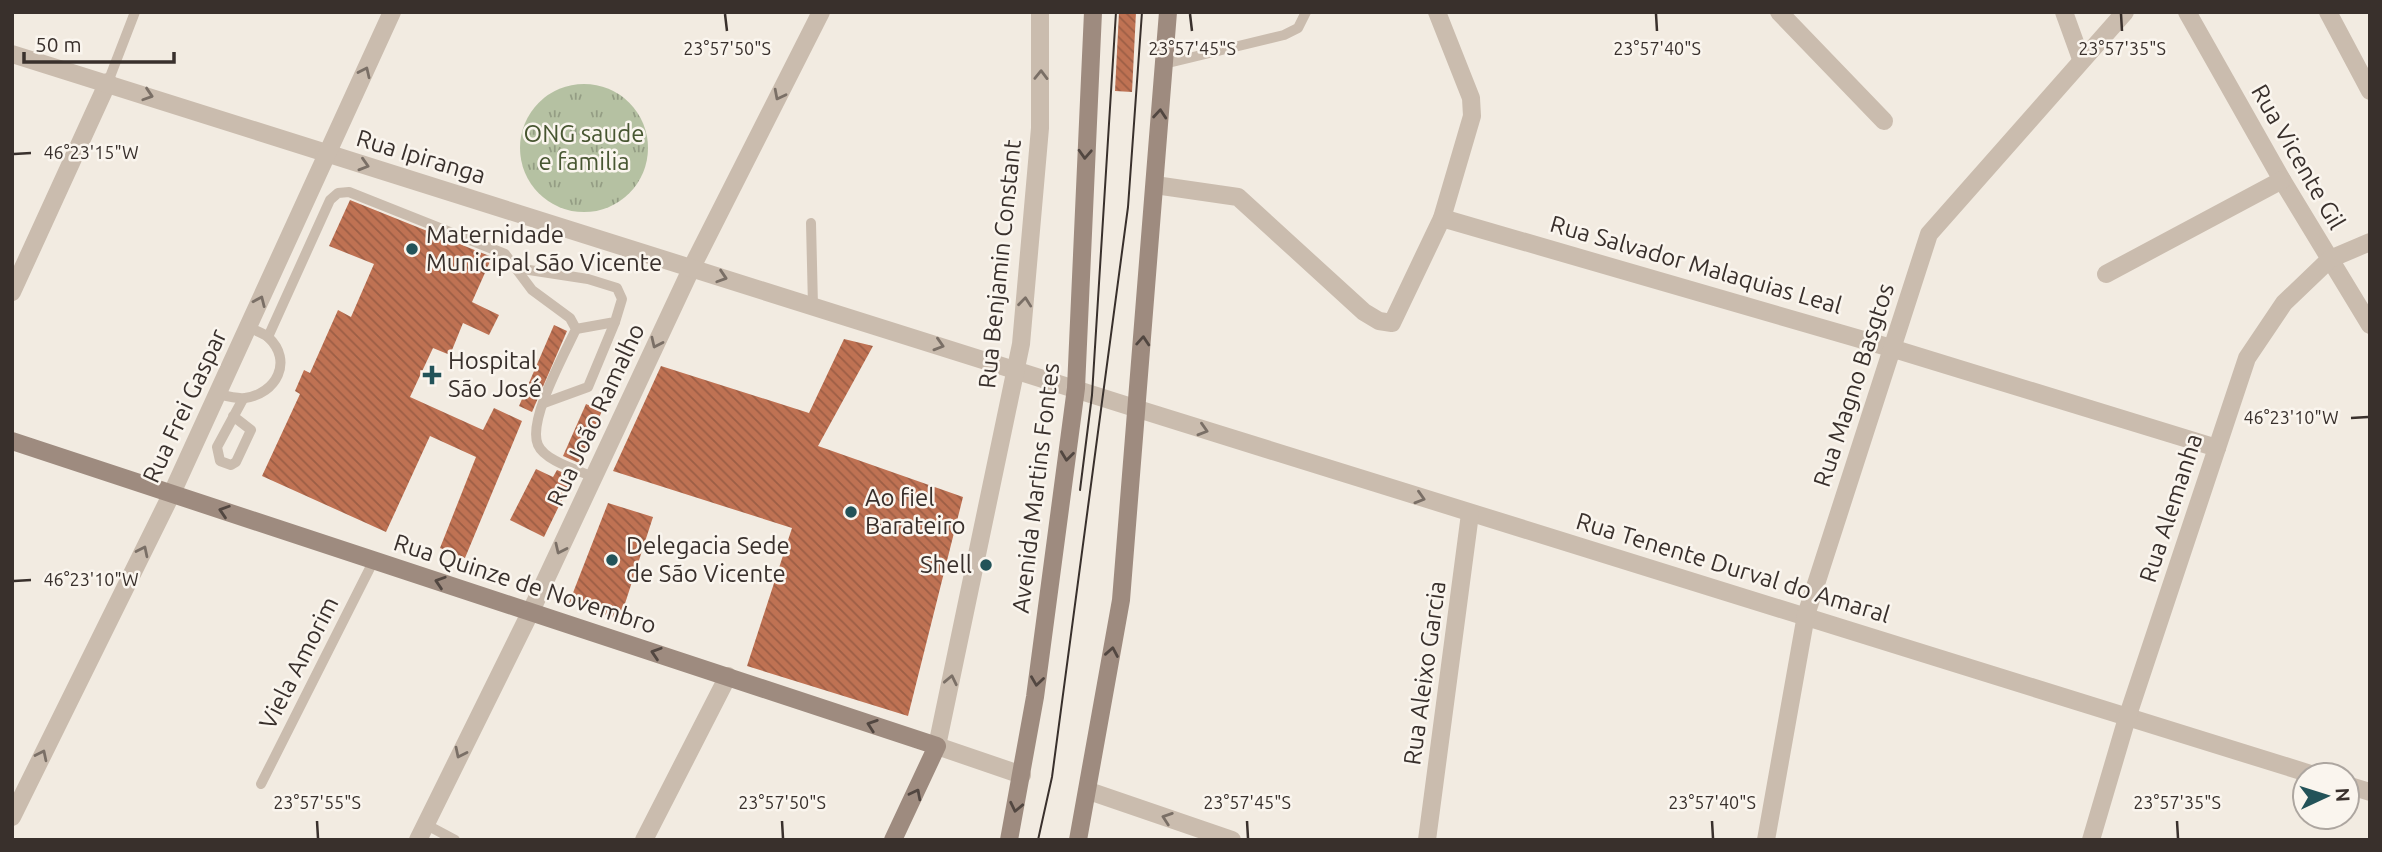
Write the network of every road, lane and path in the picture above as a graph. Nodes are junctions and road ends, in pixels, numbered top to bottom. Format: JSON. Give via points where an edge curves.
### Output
{"nodes":[{"id":1,"x":135,"y":12,"type":"edge"},
{"id":2,"x":392,"y":12,"type":"edge"},
{"id":3,"x":821,"y":12,"type":"edge"},
{"id":4,"x":1040,"y":12,"type":"edge"},
{"id":5,"x":1093,"y":12,"type":"edge"},
{"id":6,"x":1168,"y":12,"type":"edge"},
{"id":7,"x":1306,"y":12,"type":"edge"},
{"id":8,"x":1437,"y":12,"type":"edge"},
{"id":9,"x":1779,"y":12,"type":"edge"},
{"id":10,"x":2064,"y":12,"type":"edge"},
{"id":11,"x":2125,"y":12,"type":"edge"},
{"id":12,"x":2187,"y":12,"type":"edge"},
{"id":13,"x":2328,"y":12,"type":"edge"},
{"id":14,"x":12,"y":54,"type":"edge"},
{"id":15,"x":2081,"y":59,"type":"junction"},
{"id":16,"x":1164,"y":64,"type":"junction"},
{"id":17,"x":108,"y":82,"type":"junction"},
{"id":18,"x":2370,"y":91,"type":"edge"},
{"id":19,"x":1884,"y":121,"type":"dead end"},
{"id":20,"x":327,"y":153,"type":"junction"},
{"id":21,"x":2282,"y":180,"type":"junction"},
{"id":22,"x":1155,"y":185,"type":"junction"},
{"id":23,"x":1442,"y":218,"type":"junction"},
{"id":24,"x":811,"y":223,"type":"dead end"},
{"id":25,"x":2370,"y":242,"type":"edge"},
{"id":26,"x":2330,"y":259,"type":"junction"},
{"id":27,"x":692,"y":267,"type":"junction"},
{"id":28,"x":516,"y":268,"type":"junction"},
{"id":29,"x":2106,"y":274,"type":"dead end"},
{"id":30,"x":12,"y":292,"type":"edge"},
{"id":31,"x":813,"y":306,"type":"junction"},
{"id":32,"x":615,"y":322,"type":"junction"},
{"id":33,"x":2370,"y":325,"type":"edge"},
{"id":34,"x":248,"y":327,"type":"junction"},
{"id":35,"x":576,"y":329,"type":"junction"},
{"id":36,"x":268,"y":337,"type":"junction"},
{"id":37,"x":1891,"y":348,"type":"junction"},
{"id":38,"x":1016,"y":369,"type":"junction"},
{"id":39,"x":1076,"y":388,"type":"junction"},
{"id":40,"x":218,"y":394,"type":"junction"},
{"id":41,"x":243,"y":399,"type":"junction"},
{"id":42,"x":544,"y":403,"type":"junction"},
{"id":43,"x":1138,"y":409,"type":"junction"},
{"id":44,"x":233,"y":416,"type":"junction"},
{"id":45,"x":12,"y":441,"type":"edge"},
{"id":46,"x":2217,"y":448,"type":"junction"},
{"id":47,"x":593,"y":478,"type":"junction"},
{"id":48,"x":172,"y":493,"type":"junction"},
{"id":49,"x":1471,"y":514,"type":"junction"},
{"id":50,"x":374,"y":560,"type":"junction"},
{"id":51,"x":531,"y":611,"type":"junction"},
{"id":52,"x":1806,"y":615,"type":"junction"},
{"id":53,"x":728,"y":676,"type":"junction"},
{"id":54,"x":2127,"y":718,"type":"junction"},
{"id":55,"x":937,"y":746,"type":"junction"},
{"id":56,"x":2291,"y":768,"type":"edge"},
{"id":57,"x":1022,"y":775,"type":"junction"},
{"id":58,"x":261,"y":784,"type":"dead end"},
{"id":59,"x":1089,"y":792,"type":"junction"},
{"id":60,"x":12,"y":817,"type":"edge"},
{"id":61,"x":422,"y":832,"type":"edge"},
{"id":62,"x":455,"y":840,"type":"edge"},
{"id":63,"x":644,"y":840,"type":"edge"},
{"id":64,"x":893,"y":840,"type":"edge"},
{"id":65,"x":1009,"y":840,"type":"edge"},
{"id":66,"x":1079,"y":840,"type":"edge"},
{"id":67,"x":1232,"y":840,"type":"edge"},
{"id":68,"x":1427,"y":840,"type":"edge"},
{"id":69,"x":1766,"y":840,"type":"edge"},
{"id":70,"x":2091,"y":840,"type":"edge"}],
"edges":[{"from":1,"to":17,"type":"lane"},
{"from":20,"to":2,"type":"street","name":"Rua Frei Gaspar","one_way":true},
{"from":3,"to":27,"type":"street","name":"Rua João Ramalho","one_way":true},
{"from":38,"to":4,"type":"street","name":"Rua Benjamin Constant","one_way":true,"via":[[1040,128]]},
{"from":5,"to":39,"type":"main road","name":"Avenida Martins Fontes","one_way":true},
{"from":6,"to":16,"type":"main road"},
{"from":7,"to":16,"type":"lane","via":[[1298,28],[1284,35]]},
{"from":8,"to":23,"type":"street","via":[[1471,98],[1472,116]]},
{"from":9,"to":19,"type":"street"},
{"from":10,"to":15,"type":"street"},
{"from":11,"to":15,"type":"street","name":"Rua Magno Basgtos"},
{"from":12,"to":21,"type":"street","name":"Rua Vicente Gil"},
{"from":13,"to":18,"type":"street"},
{"from":14,"to":17,"type":"street","name":"Rua Ipiranga"},
{"from":15,"to":37,"type":"street","name":"Rua Magno Basgtos","via":[[1929,234]]},
{"from":22,"to":16,"type":"main road","one_way":true},
{"from":17,"to":20,"type":"street","name":"Rua Ipiranga","one_way":true},
{"from":17,"to":30,"type":"street"},
{"from":20,"to":27,"type":"street","name":"Rua Ipiranga","one_way":true},
{"from":34,"to":20,"type":"street","name":"Rua Frei Gaspar","one_way":true},
{"from":21,"to":26,"type":"street","name":"Rua Vicente Gil"},
{"from":21,"to":29,"type":"street"},
{"from":22,"to":23,"type":"street","via":[[1238,197],[1364,312],[1392,323]]},
{"from":43,"to":22,"type":"main road","one_way":true},
{"from":23,"to":37,"type":"street","name":"Rua Salvador Malaquias Leal"},
{"from":24,"to":31,"type":"lane"},
{"from":25,"to":26,"type":"street","name":"Rua Alemanha"},
{"from":26,"to":33,"type":"street","name":"Rua Vicente Gil"},
{"from":26,"to":46,"type":"street","name":"Rua Alemanha","via":[[2284,303],[2247,358]]},
{"from":27,"to":31,"type":"street","name":"Rua Ipiranga","one_way":true},
{"from":27,"to":47,"type":"street","name":"Rua João Ramalho","one_way":true},
{"from":28,"to":32,"type":"lane","via":[[617,288],[622,299]]},
{"from":28,"to":35,"type":"lane","via":[[532,290],[570,318]]},
{"from":28,"to":36,"type":"lane","via":[[505,254],[439,225],[349,192],[338,193]]},
{"from":31,"to":38,"type":"street","name":"Rua Ipiranga","one_way":true},
{"from":32,"to":35,"type":"lane"},
{"from":32,"to":42,"type":"lane","via":[[588,387]]},
{"from":34,"to":36,"type":"lane"},
{"from":34,"to":40,"type":"street","name":"Rua Frei Gaspar"},
{"from":35,"to":42,"type":"lane"},
{"from":36,"to":41,"type":"lane","via":[[281,366],[277,381],[261,394]]},
{"from":37,"to":46,"type":"street","name":"Rua Salvador Malaquias Leal"},
{"from":37,"to":52,"type":"street","name":"Rua Magno Basgtos"},
{"from":38,"to":39,"type":"street"},
{"from":55,"to":38,"type":"street","name":"Rua Benjamin Constant","one_way":true},
{"from":39,"to":43,"type":"street","name":"Rua Tenente Durval do Amaral"},
{"from":39,"to":57,"type":"main road","name":"Avenida Martins Fontes","one_way":true},
{"from":40,"to":41,"type":"lane"},
{"from":40,"to":48,"type":"street","name":"Rua Frei Gaspar"},
{"from":41,"to":44,"type":"lane"},
{"from":42,"to":47,"type":"lane","via":[[536,422],[538,445],[548,456]]},
{"from":43,"to":49,"type":"street","name":"Rua Tenente Durval do Amaral","one_way":true},
{"from":59,"to":43,"type":"main road","one_way":true,"via":[[1121,601]]},
{"from":44,"to":44,"type":"lane","via":[[216,453],[219,461],[231,465],[251,430]]},
{"from":45,"to":48,"type":"main road","name":"Rua Quinze de Novembro"},
{"from":46,"to":54,"type":"street","name":"Rua Alemanha"},
{"from":47,"to":51,"type":"street","name":"Rua João Ramalho","one_way":true},
{"from":50,"to":48,"type":"main road","name":"Rua Quinze de Novembro","one_way":true},
{"from":60,"to":48,"type":"street","name":"Rua Frei Gaspar","one_way":true},
{"from":49,"to":52,"type":"street","name":"Rua Tenente Durval do Amaral"},
{"from":49,"to":68,"type":"street","name":"Rua Aleixo Garcia"},
{"from":51,"to":50,"type":"main road","name":"Rua Quinze de Novembro","one_way":true},
{"from":50,"to":58,"type":"lane","name":"Viela Amorim"},
{"from":53,"to":51,"type":"main road","name":"Rua Quinze de Novembro","one_way":true},
{"from":51,"to":61,"type":"street","name":"Rua João Ramalho","one_way":true},
{"from":52,"to":54,"type":"street","name":"Rua Tenente Durval do Amaral"},
{"from":52,"to":69,"type":"street","name":"Rua Magno Basgtos"},
{"from":55,"to":53,"type":"main road","name":"Rua Quinze de Novembro","one_way":true},
{"from":53,"to":63,"type":"street"},
{"from":54,"to":56,"type":"street","name":"Rua Tenente Durval do Amaral"},
{"from":54,"to":70,"type":"street","name":"Rua Alemanha"},
{"from":55,"to":57,"type":"street","name":"Rua Quinze de Novembro"},
{"from":64,"to":55,"type":"main road","name":"Rua Benjamin Constant","one_way":true},
{"from":57,"to":65,"type":"main road","name":"Avenida Martins Fontes","one_way":true},
{"from":59,"to":66,"type":"main road"},
{"from":67,"to":59,"type":"street","one_way":true},
{"from":61,"to":62,"type":"lane"}]}
